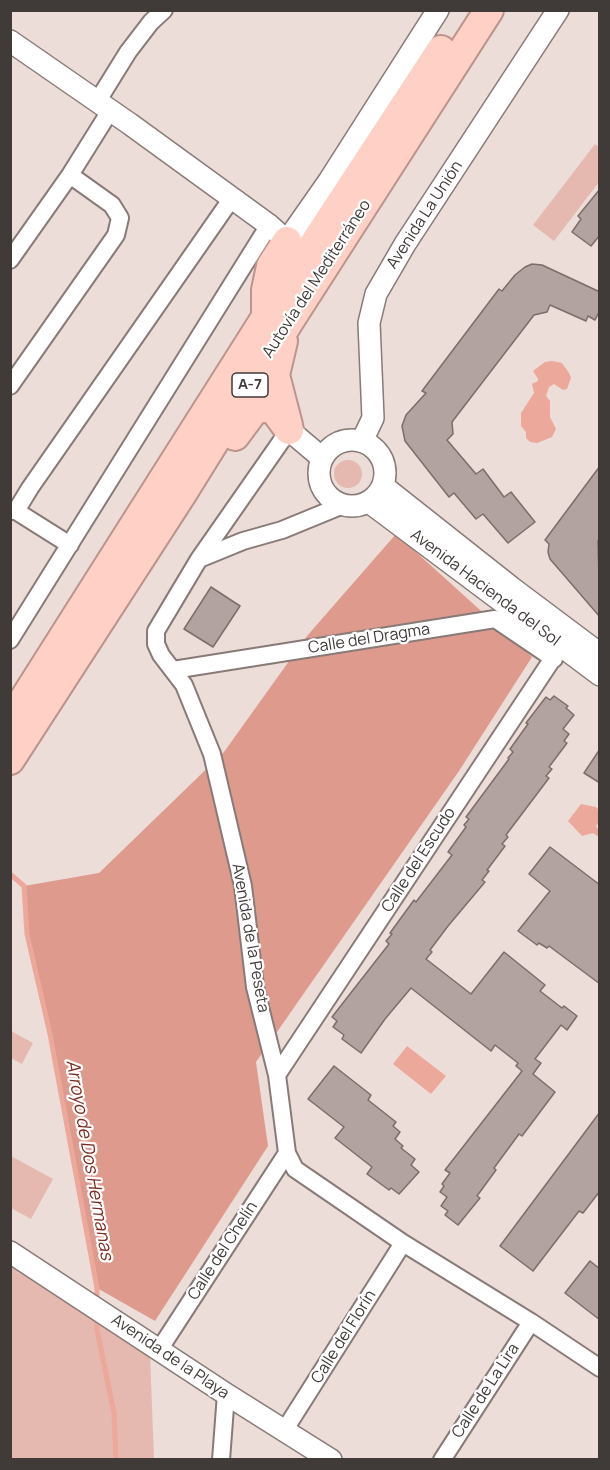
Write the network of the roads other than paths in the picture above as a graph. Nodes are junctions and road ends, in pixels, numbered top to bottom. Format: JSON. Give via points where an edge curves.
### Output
{"nodes":[{"id":1,"x":164,"y":10,"type":"edge"},
{"id":2,"x":438,"y":10,"type":"edge"},
{"id":3,"x":467,"y":10,"type":"edge"},
{"id":4,"x":489,"y":10,"type":"edge"},
{"id":5,"x":558,"y":10,"type":"edge"},
{"id":6,"x":10,"y":41,"type":"edge"},
{"id":7,"x":104,"y":106,"type":"junction"},
{"id":8,"x":70,"y":175,"type":"junction"},
{"id":9,"x":232,"y":198,"type":"junction"},
{"id":10,"x":278,"y":233,"type":"junction"},
{"id":11,"x":10,"y":260,"type":"edge"},
{"id":12,"x":278,"y":318,"type":"junction"},
{"id":13,"x":10,"y":386,"type":"edge"},
{"id":14,"x":289,"y":430,"type":"junction"},
{"id":15,"x":362,"y":441,"type":"junction"},
{"id":16,"x":322,"y":458,"type":"junction"},
{"id":17,"x":376,"y":494,"type":"junction"},
{"id":18,"x":182,"y":495,"type":"junction"},
{"id":19,"x":343,"y":505,"type":"junction"},
{"id":20,"x":13,"y":511,"type":"edge"},
{"id":21,"x":70,"y":545,"type":"junction"},
{"id":22,"x":199,"y":559,"type":"junction"},
{"id":23,"x":10,"y":640,"type":"edge"},
{"id":24,"x":558,"y":653,"type":"junction"},
{"id":25,"x":600,"y":654,"type":"edge"},
{"id":26,"x":172,"y":670,"type":"junction"},
{"id":27,"x":600,"y":675,"type":"edge"},
{"id":28,"x":10,"y":721,"type":"edge"},
{"id":29,"x":10,"y":760,"type":"edge"},
{"id":30,"x":277,"y":1076,"type":"junction"},
{"id":31,"x":287,"y":1153,"type":"junction"},
{"id":32,"x":403,"y":1244,"type":"junction"},
{"id":33,"x":10,"y":1252,"type":"edge"},
{"id":34,"x":531,"y":1322,"type":"junction"},
{"id":35,"x":159,"y":1350,"type":"junction"},
{"id":36,"x":600,"y":1368,"type":"edge"},
{"id":37,"x":226,"y":1394,"type":"junction"},
{"id":38,"x":284,"y":1431,"type":"junction"},
{"id":39,"x":221,"y":1460,"type":"edge"},
{"id":40,"x":331,"y":1460,"type":"edge"},
{"id":41,"x":442,"y":1460,"type":"edge"}],
"edges":[{"from":1,"to":7,"type":"street","via":[[128,52]]},
{"from":2,"to":10,"type":"street","via":[[329,181]]},
{"from":3,"to":12,"type":"highway","name":"Autovía del Mediterráneo","number":"A-7"},
{"from":4,"to":12,"type":"highway","name":"Autovía del Mediterráneo","number":"A-7"},
{"from":5,"to":15,"type":"street","name":"Avenida La Unión","via":[[376,294],[369,323],[374,418]]},
{"from":6,"to":7,"type":"street"},
{"from":7,"to":8,"type":"street"},
{"from":7,"to":9,"type":"street"},
{"from":8,"to":11,"type":"street"},
{"from":8,"to":13,"type":"street","via":[[112,206],[120,218],[116,235]]},
{"from":9,"to":10,"type":"street"},
{"from":9,"to":20,"type":"street"},
{"from":10,"to":12,"type":"highway","via":[[266,290]]},
{"from":10,"to":21,"type":"street"},
{"from":12,"to":14,"type":"highway","via":[[281,348],[275,375]]},
{"from":12,"to":18,"type":"highway","name":"Autovía del Mediterráneo","number":"A-7"},
{"from":12,"to":28,"type":"highway","name":"Autovía del Mediterráneo","number":"A-7"},
{"from":14,"to":16,"type":"street"},
{"from":14,"to":18,"type":"highway","via":[[272,407],[255,409],[226,449]]},
{"from":14,"to":22,"type":"street","name":"Avenida de la Peseta"},
{"from":15,"to":16,"type":"street","via":[[344,440]]},
{"from":15,"to":17,"type":"street","via":[[382,459],[385,477]]},
{"from":16,"to":19,"type":"street","via":[[321,487]]},
{"from":17,"to":19,"type":"street","via":[[361,505]]},
{"from":17,"to":24,"type":"street","name":"Avenida Hacienda del Sol"},
{"from":17,"to":25,"type":"street","name":"Avenida Hacienda del Sol"},
{"from":18,"to":29,"type":"highway","name":"Autovía del Mediterráneo","number":"A-7"},
{"from":19,"to":22,"type":"street"},
{"from":20,"to":21,"type":"street"},
{"from":21,"to":23,"type":"street"},
{"from":22,"to":26,"type":"street","name":"Avenida de la Peseta","via":[[156,632],[156,644]]},
{"from":24,"to":26,"type":"street","name":"Calle del Dragma","via":[[495,619]]},
{"from":24,"to":27,"type":"street","name":"Avenida Hacienda del Sol"},
{"from":24,"to":30,"type":"street","name":"Calle del Escudo"},
{"from":26,"to":30,"type":"street","name":"Avenida de la Peseta","via":[[184,685],[212,754],[243,886],[255,987]]},
{"from":30,"to":31,"type":"street","name":"Avenida de la Peseta"},
{"from":31,"to":32,"type":"street","via":[[295,1169]]},
{"from":31,"to":35,"type":"street","name":"Calle del Chelín"},
{"from":32,"to":34,"type":"street"},
{"from":32,"to":38,"type":"street","name":"Calle del Florín"},
{"from":33,"to":35,"type":"street","name":"Avenida de la Playa"},
{"from":34,"to":36,"type":"street"},
{"from":34,"to":41,"type":"street","name":"Calle de La Lira"},
{"from":35,"to":37,"type":"street","name":"Avenida de la Playa"},
{"from":37,"to":38,"type":"street","name":"Avenida de la Playa"},
{"from":37,"to":39,"type":"street"},
{"from":38,"to":40,"type":"street","name":"Avenida de la Playa"}]}
